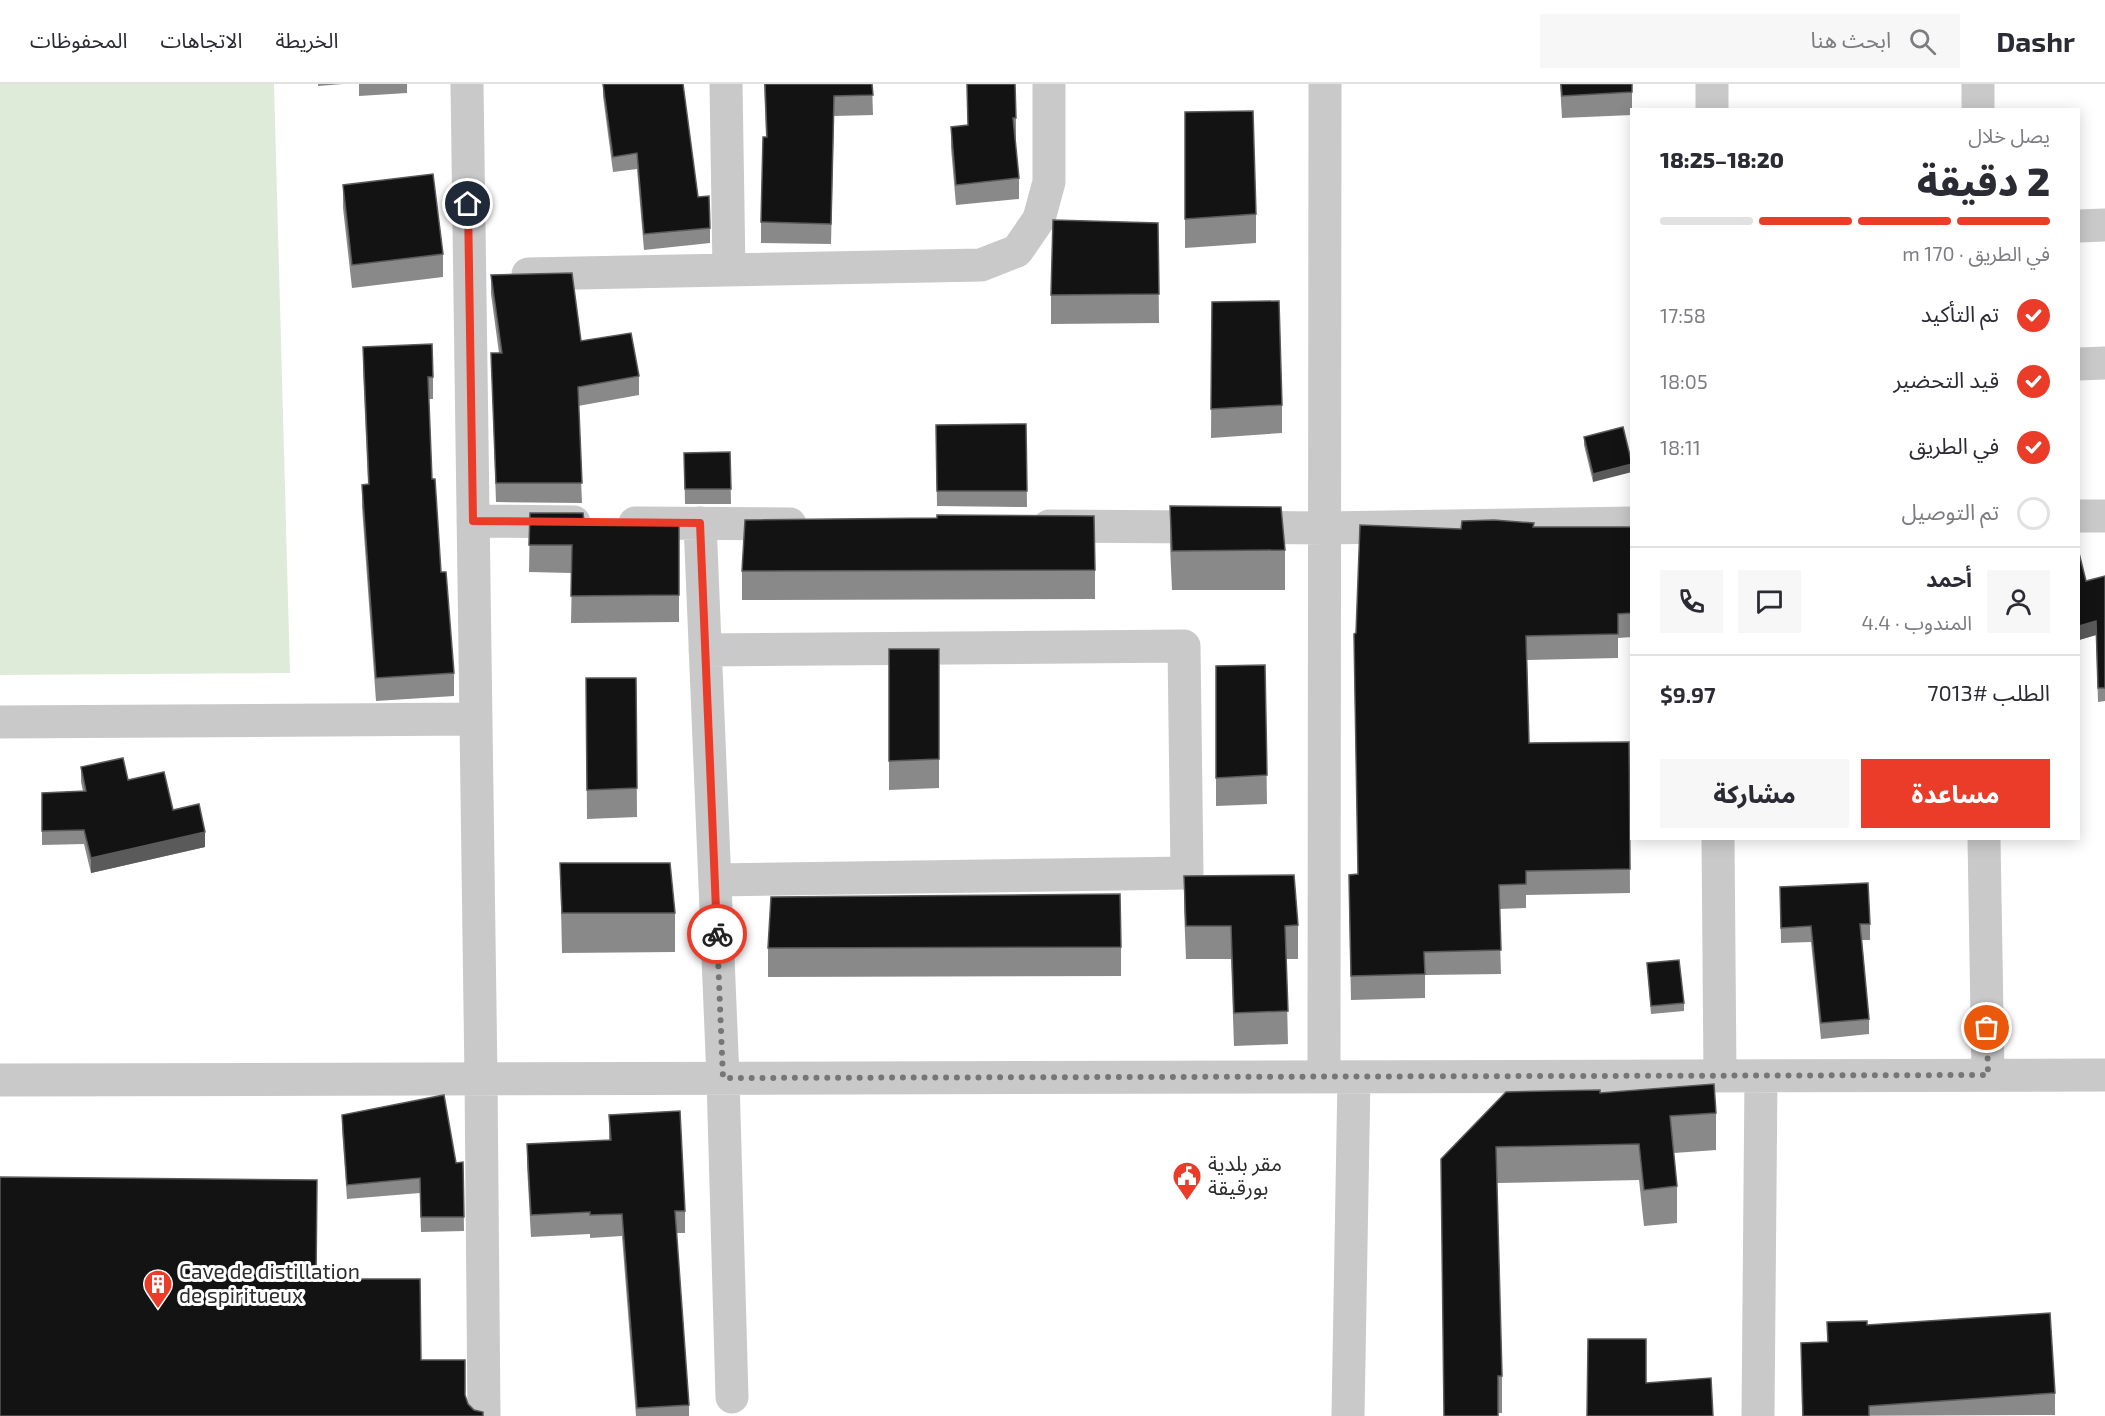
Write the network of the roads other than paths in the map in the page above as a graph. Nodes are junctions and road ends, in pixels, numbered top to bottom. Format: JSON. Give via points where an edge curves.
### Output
{"nodes":[{"id":1,"x":466,"y":84,"type":"edge"},
{"id":2,"x":726,"y":84,"type":"edge"},
{"id":3,"x":1049,"y":84,"type":"edge"},
{"id":4,"x":1325,"y":84,"type":"edge"},
{"id":5,"x":1712,"y":84,"type":"edge"},
{"id":6,"x":1978,"y":84,"type":"edge"},
{"id":7,"x":1712,"y":108,"type":"edge"},
{"id":8,"x":1978,"y":108,"type":"edge"},
{"id":9,"x":2105,"y":225,"type":"edge"},
{"id":10,"x":2080,"y":226,"type":"edge"},
{"id":11,"x":729,"y":270,"type":"junction"},
{"id":12,"x":470,"y":276,"type":"junction"},
{"id":13,"x":2105,"y":363,"type":"edge"},
{"id":14,"x":2080,"y":364,"type":"edge"},
{"id":15,"x":2080,"y":516,"type":"edge"},
{"id":16,"x":2105,"y":516,"type":"edge"},
{"id":17,"x":473,"y":521,"type":"junction"},
{"id":18,"x":700,"y":523,"type":"junction"},
{"id":19,"x":1630,"y":523,"type":"edge"},
{"id":20,"x":818,"y":524,"type":"edge"},
{"id":21,"x":1018,"y":525,"type":"edge"},
{"id":22,"x":1325,"y":528,"type":"junction"},
{"id":23,"x":705,"y":650,"type":"junction"},
{"id":24,"x":476,"y":719,"type":"junction"},
{"id":25,"x":0,"y":722,"type":"edge"},
{"id":26,"x":1718,"y":840,"type":"edge"},
{"id":27,"x":1984,"y":840,"type":"edge"},
{"id":28,"x":715,"y":880,"type":"junction"},
{"id":29,"x":1988,"y":1075,"type":"junction"},
{"id":30,"x":2105,"y":1075,"type":"edge"},
{"id":31,"x":1720,"y":1076,"type":"junction"},
{"id":32,"x":1761,"y":1076,"type":"junction"},
{"id":33,"x":1339,"y":1077,"type":"junction"},
{"id":34,"x":481,"y":1078,"type":"junction"},
{"id":35,"x":723,"y":1078,"type":"junction"},
{"id":36,"x":0,"y":1080,"type":"edge"},
{"id":37,"x":732,"y":1397,"type":"dead end"},
{"id":38,"x":484,"y":1416,"type":"edge"},
{"id":39,"x":1348,"y":1416,"type":"edge"},
{"id":40,"x":1758,"y":1416,"type":"edge"}],
"edges":[{"from":1,"to":12,"type":"street"},
{"from":2,"to":11,"type":"street"},
{"from":3,"to":11,"type":"street","via":[[1049,182],[1039,219],[1017,252],[981,265]]},
{"from":4,"to":22,"type":"street"},
{"from":5,"to":7,"type":"street"},
{"from":6,"to":8,"type":"street"},
{"from":9,"to":10,"type":"street"},
{"from":11,"to":12,"type":"street"},
{"from":12,"to":17,"type":"street"},
{"from":13,"to":14,"type":"street"},
{"from":15,"to":16,"type":"street"},
{"from":17,"to":18,"type":"street"},
{"from":17,"to":24,"type":"street"},
{"from":18,"to":20,"type":"street"},
{"from":18,"to":23,"type":"street"},
{"from":19,"to":22,"type":"street"},
{"from":21,"to":22,"type":"street"},
{"from":22,"to":33,"type":"street"},
{"from":23,"to":28,"type":"street"},
{"from":23,"to":28,"type":"street","via":[[1184,646],[1187,873]]},
{"from":24,"to":25,"type":"street"},
{"from":24,"to":34,"type":"street"},
{"from":26,"to":31,"type":"street"},
{"from":27,"to":29,"type":"street"},
{"from":28,"to":35,"type":"street"},
{"from":29,"to":30,"type":"street"},
{"from":29,"to":32,"type":"street"},
{"from":31,"to":32,"type":"street"},
{"from":31,"to":33,"type":"street"},
{"from":32,"to":40,"type":"street"},
{"from":33,"to":35,"type":"street"},
{"from":33,"to":39,"type":"street"},
{"from":34,"to":35,"type":"street"},
{"from":34,"to":36,"type":"street"},
{"from":34,"to":38,"type":"street"},
{"from":35,"to":37,"type":"street"}]}
